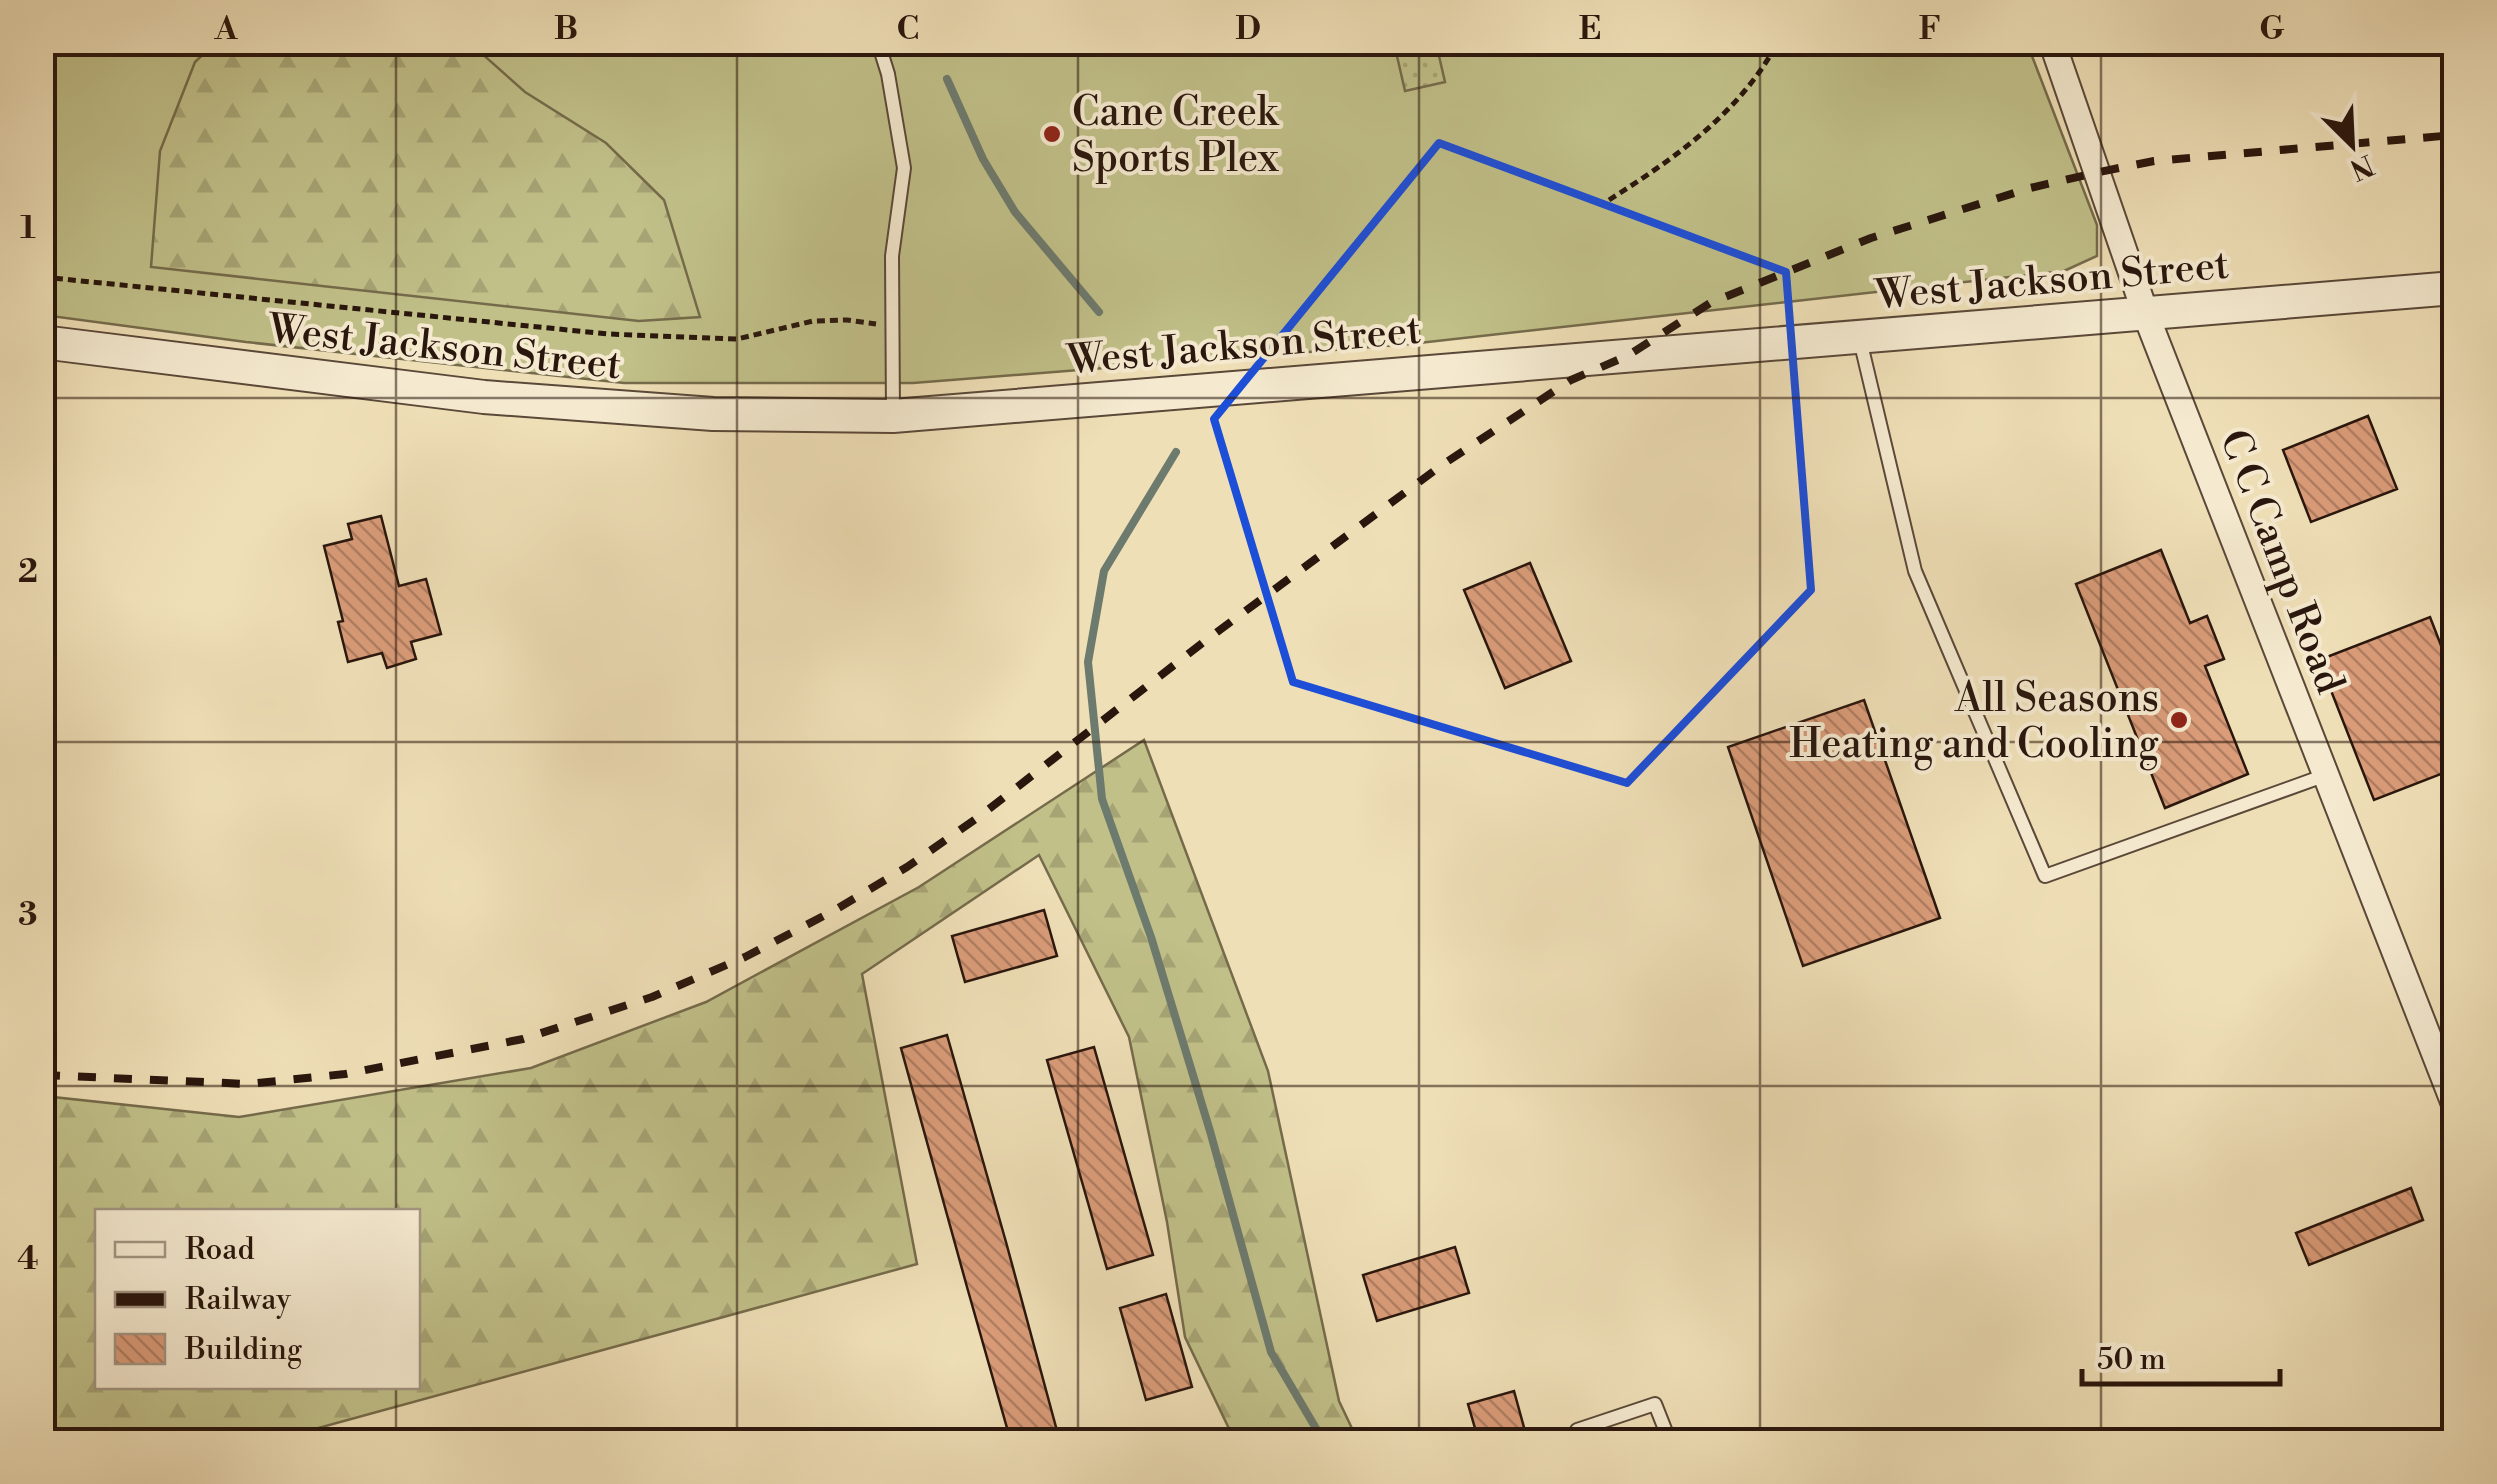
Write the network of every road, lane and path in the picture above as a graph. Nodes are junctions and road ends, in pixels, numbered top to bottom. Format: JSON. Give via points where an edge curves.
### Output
{"nodes":[{"id":1,"x":878,"y":42,"type":"edge"},
{"id":2,"x":1778,"y":42,"type":"edge"},
{"id":3,"x":2052,"y":42,"type":"edge"},
{"id":4,"x":1609,"y":200,"type":"dead end"},
{"id":5,"x":42,"y":277,"type":"edge"},
{"id":6,"x":2454,"y":288,"type":"edge"},
{"id":7,"x":2146,"y":315,"type":"junction"},
{"id":8,"x":879,"y":325,"type":"dead end"},
{"id":9,"x":1859,"y":337,"type":"junction"},
{"id":10,"x":42,"y":342,"type":"edge"},
{"id":11,"x":893,"y":416,"type":"junction"},
{"id":12,"x":2326,"y":775,"type":"junction"},
{"id":13,"x":2454,"y":1102,"type":"edge"},
{"id":14,"x":1577,"y":1430,"type":"dead end"},
{"id":15,"x":1670,"y":1442,"type":"edge"}],
"edges":[{"from":1,"to":11,"type":"lane","via":[[904,168],[892,256]]},
{"from":2,"to":4,"type":"path","via":[[1752,84],[1692,144]]},
{"from":3,"to":7,"type":"street","name":"C C Camp Road"},
{"from":5,"to":8,"type":"path","via":[[608,334],[737,339],[813,321]]},
{"from":6,"to":7,"type":"street","name":"West Jackson Street"},
{"from":7,"to":9,"type":"street","name":"West Jackson Street"},
{"from":7,"to":12,"type":"street","name":"C C Camp Road"},
{"from":9,"to":11,"type":"street","name":"West Jackson Street"},
{"from":9,"to":12,"type":"lane","via":[[1914,571],[2045,876]]},
{"from":10,"to":11,"type":"street","name":"West Jackson Street","via":[[484,396],[713,414]]},
{"from":12,"to":13,"type":"street","name":"C C Camp Road"},
{"from":14,"to":15,"type":"lane","via":[[1655,1404]]}]}
